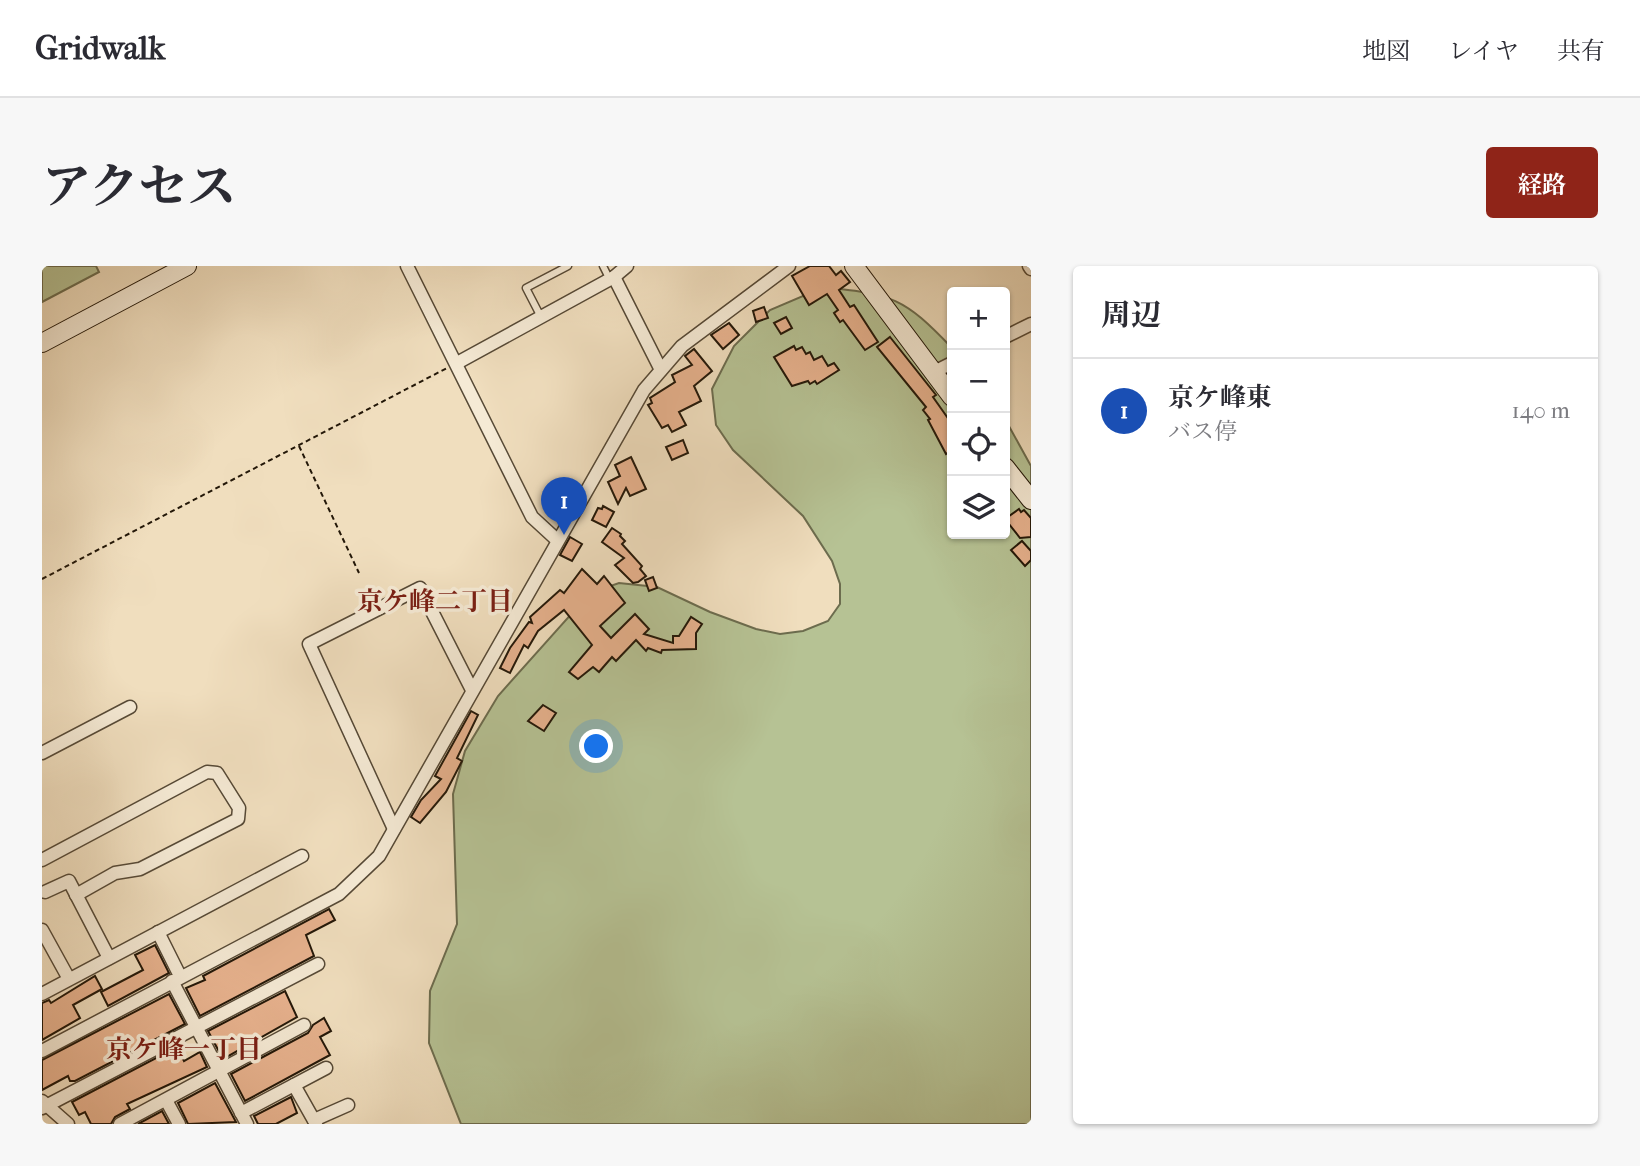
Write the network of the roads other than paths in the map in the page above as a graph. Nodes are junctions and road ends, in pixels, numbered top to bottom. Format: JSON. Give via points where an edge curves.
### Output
{"nodes":[{"id":1,"x":187,"y":266,"type":"edge"},
{"id":2,"x":407,"y":266,"type":"edge"},
{"id":3,"x":568,"y":266,"type":"edge"},
{"id":4,"x":603,"y":266,"type":"edge"},
{"id":5,"x":626,"y":266,"type":"edge"},
{"id":6,"x":789,"y":266,"type":"edge"},
{"id":7,"x":854,"y":266,"type":"edge"},
{"id":8,"x":612,"y":278,"type":"junction"},
{"id":9,"x":541,"y":317,"type":"junction"},
{"id":10,"x":1031,"y":324,"type":"edge"},
{"id":11,"x":1010,"y":334,"type":"edge"},
{"id":12,"x":42,"y":343,"type":"edge"},
{"id":13,"x":457,"y":363,"type":"junction"},
{"id":14,"x":947,"y":366,"type":"edge"},
{"id":15,"x":662,"y":370,"type":"junction"},
{"id":16,"x":934,"y":372,"type":"junction"},
{"id":17,"x":947,"y":390,"type":"edge"},
{"id":18,"x":1010,"y":473,"type":"edge"},
{"id":19,"x":1031,"y":500,"type":"edge"},
{"id":20,"x":556,"y":540,"type":"junction"},
{"id":21,"x":472,"y":690,"type":"junction"},
{"id":22,"x":130,"y":707,"type":"dead end"},
{"id":23,"x":42,"y":753,"type":"edge"},
{"id":24,"x":394,"y":829,"type":"junction"},
{"id":25,"x":302,"y":856,"type":"dead end"},
{"id":26,"x":42,"y":860,"type":"edge"},
{"id":27,"x":45,"y":892,"type":"dead end"},
{"id":28,"x":76,"y":895,"type":"junction"},
{"id":29,"x":42,"y":930,"type":"edge"},
{"id":30,"x":158,"y":932,"type":"junction"},
{"id":31,"x":109,"y":958,"type":"junction"},
{"id":32,"x":318,"y":964,"type":"dead end"},
{"id":33,"x":176,"y":978,"type":"junction"},
{"id":34,"x":69,"y":979,"type":"junction"},
{"id":35,"x":42,"y":994,"type":"edge"},
{"id":36,"x":304,"y":1025,"type":"dead end"},
{"id":37,"x":196,"y":1027,"type":"junction"},
{"id":38,"x":42,"y":1051,"type":"edge"},
{"id":39,"x":326,"y":1068,"type":"dead end"},
{"id":40,"x":220,"y":1070,"type":"junction"},
{"id":41,"x":294,"y":1085,"type":"junction"},
{"id":42,"x":166,"y":1100,"type":"junction"},
{"id":43,"x":44,"y":1105,"type":"edge"},
{"id":44,"x":348,"y":1105,"type":"dead end"},
{"id":45,"x":244,"y":1118,"type":"edge"},
{"id":46,"x":315,"y":1122,"type":"edge"},
{"id":47,"x":68,"y":1124,"type":"edge"},
{"id":48,"x":120,"y":1124,"type":"edge"},
{"id":49,"x":179,"y":1124,"type":"edge"}],
"edges":[{"from":1,"to":12,"type":"main road"},
{"from":2,"to":13,"type":"street"},
{"from":3,"to":9,"type":"lane","via":[[526,288]]},
{"from":4,"to":8,"type":"lane"},
{"from":5,"to":8,"type":"street"},
{"from":6,"to":15,"type":"street","via":[[682,346]]},
{"from":7,"to":16,"type":"main road"},
{"from":8,"to":9,"type":"street"},
{"from":8,"to":15,"type":"street"},
{"from":9,"to":13,"type":"street"},
{"from":10,"to":11,"type":"street"},
{"from":13,"to":20,"type":"street","via":[[532,517]]},
{"from":14,"to":16,"type":"street"},
{"from":15,"to":20,"type":"street","via":[[644,390]]},
{"from":16,"to":17,"type":"main road"},
{"from":18,"to":19,"type":"main road"},
{"from":20,"to":21,"type":"street"},
{"from":21,"to":24,"type":"street"},
{"from":21,"to":24,"type":"street","via":[[420,588],[309,644]]},
{"from":22,"to":23,"type":"street"},
{"from":24,"to":33,"type":"street","via":[[379,856],[339,894]]},
{"from":25,"to":30,"type":"street"},
{"from":26,"to":28,"type":"street","via":[[207,772],[217,773],[239,808],[238,819],[140,869],[115,873]]},
{"from":27,"to":28,"type":"street","via":[[69,881]]},
{"from":28,"to":31,"type":"street"},
{"from":29,"to":34,"type":"street"},
{"from":30,"to":31,"type":"street"},
{"from":30,"to":33,"type":"street"},
{"from":31,"to":34,"type":"street"},
{"from":32,"to":37,"type":"street"},
{"from":33,"to":37,"type":"street"},
{"from":33,"to":38,"type":"street"},
{"from":34,"to":35,"type":"street"},
{"from":36,"to":40,"type":"street"},
{"from":37,"to":40,"type":"street"},
{"from":37,"to":43,"type":"street"},
{"from":39,"to":41,"type":"street"},
{"from":40,"to":42,"type":"street"},
{"from":40,"to":45,"type":"street"},
{"from":41,"to":45,"type":"street"},
{"from":41,"to":46,"type":"street"},
{"from":42,"to":48,"type":"street"},
{"from":42,"to":49,"type":"street"},
{"from":43,"to":47,"type":"street"},
{"from":44,"to":46,"type":"street"}]}
